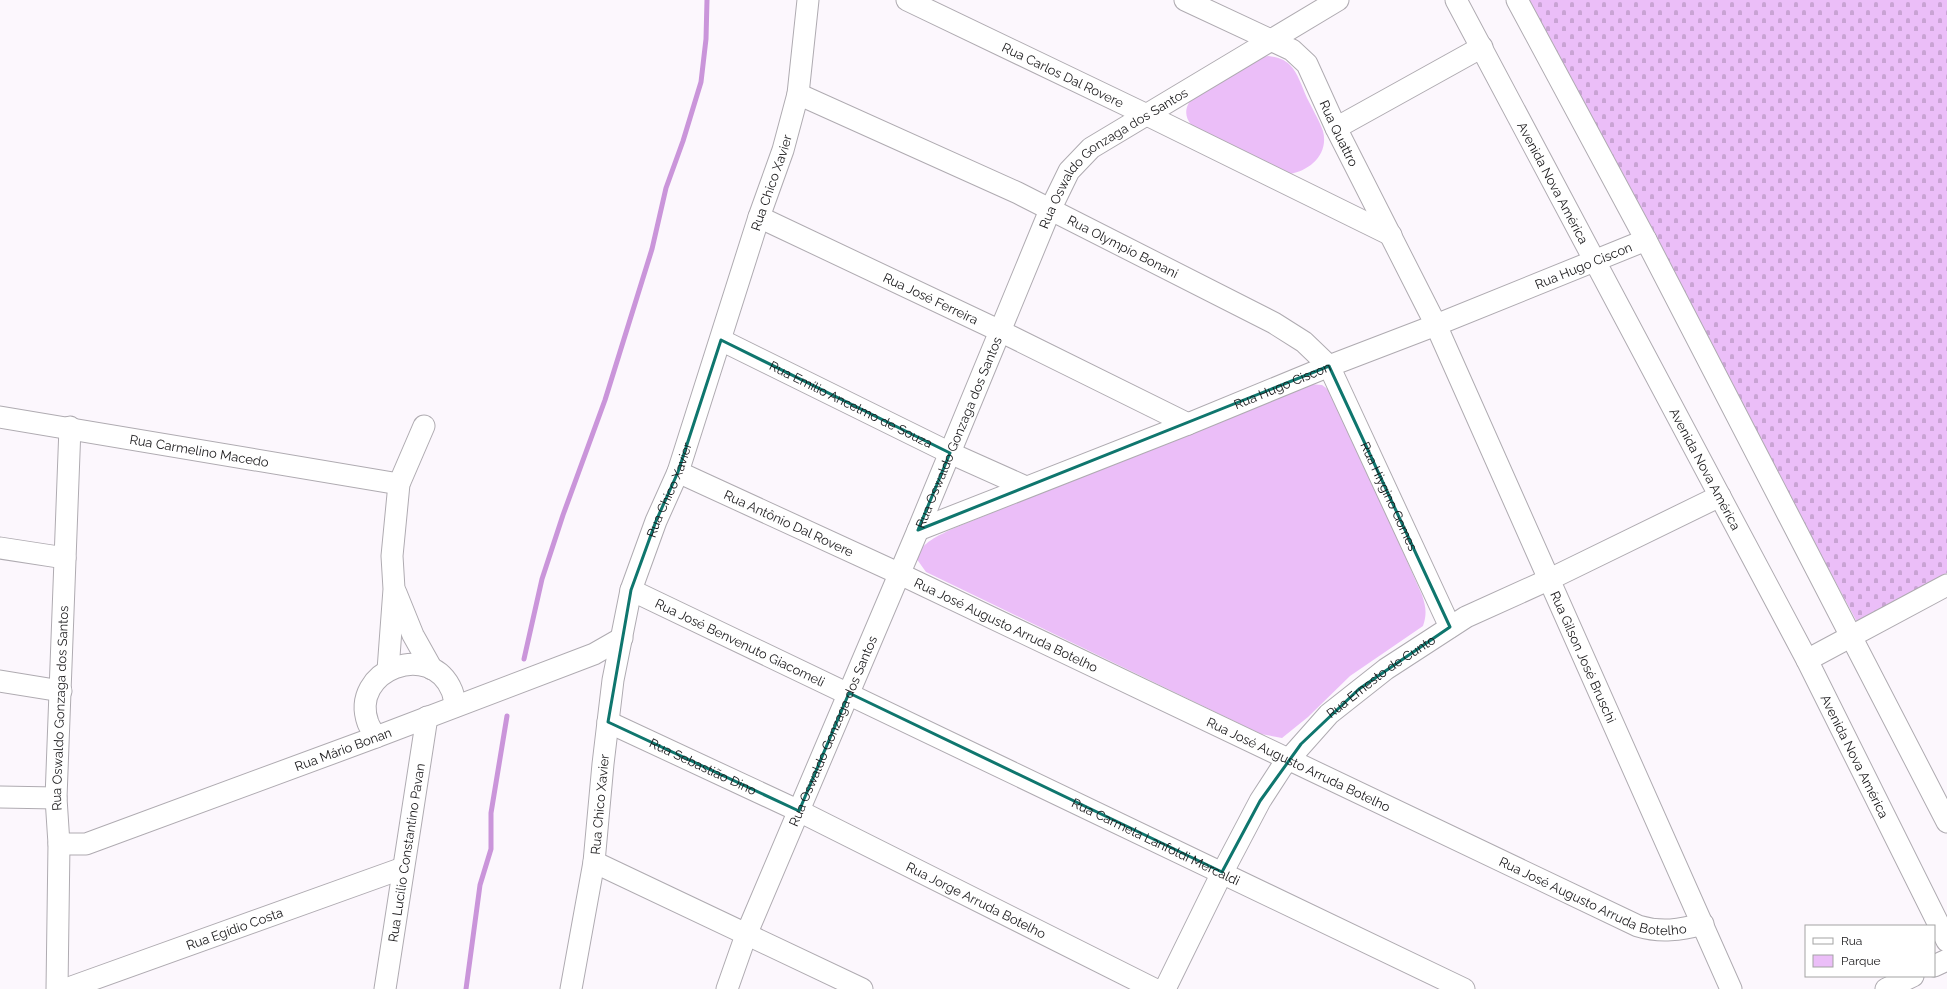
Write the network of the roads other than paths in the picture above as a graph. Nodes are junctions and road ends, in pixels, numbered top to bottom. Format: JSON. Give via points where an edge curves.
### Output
{"nodes":[{"id":1,"x":808,"y":0,"type":"edge"},
{"id":2,"x":907,"y":0,"type":"edge"},
{"id":3,"x":1185,"y":0,"type":"edge"},
{"id":4,"x":1338,"y":0,"type":"edge"},
{"id":5,"x":1456,"y":0,"type":"edge"},
{"id":6,"x":1517,"y":0,"type":"edge"},
{"id":7,"x":1270,"y":41,"type":"junction"},
{"id":8,"x":1482,"y":47,"type":"junction"},
{"id":9,"x":798,"y":94,"type":"junction"},
{"id":10,"x":1147,"y":115,"type":"junction"},
{"id":11,"x":1336,"y":128,"type":"junction"},
{"id":12,"x":1050,"y":210,"type":"junction"},
{"id":13,"x":759,"y":217,"type":"junction"},
{"id":14,"x":1391,"y":235,"type":"junction"},
{"id":15,"x":1646,"y":240,"type":"junction"},
{"id":16,"x":1594,"y":262,"type":"junction"},
{"id":17,"x":1436,"y":326,"type":"junction"},
{"id":18,"x":1000,"y":331,"type":"junction"},
{"id":19,"x":721,"y":340,"type":"junction"},
{"id":20,"x":1329,"y":366,"type":"junction"},
{"id":21,"x":0,"y":417,"type":"edge"},
{"id":22,"x":1188,"y":424,"type":"junction"},
{"id":23,"x":424,"y":426,"type":"dead end"},
{"id":24,"x":70,"y":427,"type":"junction"},
{"id":25,"x":950,"y":453,"type":"junction"},
{"id":26,"x":678,"y":472,"type":"junction"},
{"id":27,"x":399,"y":484,"type":"junction"},
{"id":28,"x":1026,"y":487,"type":"junction"},
{"id":29,"x":1720,"y":496,"type":"junction"},
{"id":30,"x":918,"y":530,"type":"junction"},
{"id":31,"x":0,"y":548,"type":"edge"},
{"id":32,"x":65,"y":558,"type":"junction"},
{"id":33,"x":900,"y":574,"type":"junction"},
{"id":34,"x":1550,"y":580,"type":"junction"},
{"id":35,"x":1947,"y":585,"type":"edge"},
{"id":36,"x":394,"y":589,"type":"junction"},
{"id":37,"x":631,"y":590,"type":"junction"},
{"id":38,"x":1450,"y":627,"type":"junction"},
{"id":39,"x":1851,"y":637,"type":"junction"},
{"id":40,"x":622,"y":638,"type":"junction"},
{"id":41,"x":1807,"y":660,"type":"junction"},
{"id":42,"x":432,"y":669,"type":"junction"},
{"id":43,"x":388,"y":670,"type":"junction"},
{"id":44,"x":0,"y":681,"type":"edge"},
{"id":45,"x":61,"y":691,"type":"junction"},
{"id":46,"x":849,"y":693,"type":"junction"},
{"id":47,"x":456,"y":706,"type":"junction"},
{"id":48,"x":427,"y":717,"type":"junction"},
{"id":49,"x":608,"y":722,"type":"junction"},
{"id":50,"x":376,"y":737,"type":"junction"},
{"id":51,"x":1288,"y":760,"type":"junction"},
{"id":52,"x":0,"y":797,"type":"edge"},
{"id":53,"x":56,"y":798,"type":"junction"},
{"id":54,"x":799,"y":811,"type":"junction"},
{"id":55,"x":1947,"y":822,"type":"edge"},
{"id":56,"x":59,"y":844,"type":"junction"},
{"id":57,"x":594,"y":862,"type":"junction"},
{"id":58,"x":403,"y":868,"type":"junction"},
{"id":59,"x":1222,"y":872,"type":"junction"},
{"id":60,"x":1703,"y":924,"type":"junction"},
{"id":61,"x":746,"y":935,"type":"junction"},
{"id":62,"x":1947,"y":942,"type":"edge"},
{"id":63,"x":1947,"y":960,"type":"edge"},
{"id":64,"x":1935,"y":966,"type":"edge"},
{"id":65,"x":1911,"y":977,"type":"edge"},
{"id":66,"x":57,"y":989,"type":"edge"},
{"id":67,"x":66,"y":989,"type":"edge"},
{"id":68,"x":385,"y":989,"type":"edge"},
{"id":69,"x":571,"y":989,"type":"edge"},
{"id":70,"x":727,"y":989,"type":"edge"},
{"id":71,"x":862,"y":989,"type":"edge"},
{"id":72,"x":1154,"y":989,"type":"edge"},
{"id":73,"x":1165,"y":989,"type":"edge"},
{"id":74,"x":1464,"y":989,"type":"edge"},
{"id":75,"x":1731,"y":989,"type":"edge"},
{"id":76,"x":1886,"y":989,"type":"edge"}],
"edges":[{"from":1,"to":9,"type":"street","name":"Rua Chico Xavier"},
{"from":2,"to":10,"type":"street","name":"Rua Carlos Dal Rovere"},
{"from":3,"to":7,"type":"street","name":"Rua Quattro"},
{"from":4,"to":7,"type":"street","name":"Rua Oswaldo Gonzaga dos Santos"},
{"from":5,"to":8,"type":"street","name":"Avenida Nova América"},
{"from":6,"to":15,"type":"street"},
{"from":7,"to":10,"type":"street","name":"Rua Oswaldo Gonzaga dos Santos"},
{"from":7,"to":11,"type":"street","name":"Rua Quattro","via":[[1292,50],[1307,64]]},
{"from":8,"to":11,"type":"street"},
{"from":8,"to":16,"type":"street","name":"Avenida Nova América"},
{"from":9,"to":12,"type":"street","name":"Rua Olympio Bonani","via":[[1018,193]]},
{"from":9,"to":13,"type":"street","name":"Rua Chico Xavier","via":[[783,150]]},
{"from":10,"to":12,"type":"street","name":"Rua Oswaldo Gonzaga dos Santos","via":[[1091,148],[1069,170]]},
{"from":10,"to":14,"type":"street","name":"Rua Carlos Dal Rovere"},
{"from":11,"to":14,"type":"street","name":"Rua Quattro"},
{"from":12,"to":18,"type":"street","name":"Rua Oswaldo Gonzaga dos Santos"},
{"from":12,"to":20,"type":"street","name":"Rua Olympio Bonani","via":[[1274,323],[1304,342]]},
{"from":13,"to":18,"type":"street","name":"Rua José Ferreira"},
{"from":13,"to":19,"type":"street","name":"Rua Chico Xavier"},
{"from":14,"to":17,"type":"street","name":"Rua Quattro"},
{"from":15,"to":16,"type":"street","name":"Rua Hugo Ciscon"},
{"from":15,"to":39,"type":"street"},
{"from":16,"to":17,"type":"street","name":"Rua Hugo Ciscon"},
{"from":16,"to":29,"type":"street","name":"Avenida Nova América"},
{"from":17,"to":20,"type":"street","name":"Rua Hugo Ciscon"},
{"from":17,"to":34,"type":"street","name":"Rua Gilson José Bruschi"},
{"from":18,"to":22,"type":"street","name":"Rua José Ferreira"},
{"from":18,"to":25,"type":"street","name":"Rua Oswaldo Gonzaga dos Santos"},
{"from":19,"to":25,"type":"street","name":"Rua Emílio Ancelmo de Souza"},
{"from":19,"to":26,"type":"street","name":"Rua Chico Xavier"},
{"from":20,"to":22,"type":"street","name":"Rua Hugo Ciscon"},
{"from":20,"to":38,"type":"street","name":"Rua Hiygino Gomes"},
{"from":21,"to":24,"type":"street","name":"Rua Carmelino Macedo"},
{"from":22,"to":28,"type":"street","name":"Rua Hugo Ciscon"},
{"from":23,"to":27,"type":"street"},
{"from":24,"to":27,"type":"street","name":"Rua Carmelino Macedo"},
{"from":24,"to":32,"type":"street","name":"Rua Oswaldo Gonzaga dos Santos"},
{"from":25,"to":28,"type":"street","name":"Rua Emílio Ancelmo de Souza"},
{"from":25,"to":30,"type":"street","name":"Rua Oswaldo Gonzaga dos Santos"},
{"from":26,"to":33,"type":"street","name":"Rua Antônio Dal Rovere"},
{"from":26,"to":37,"type":"street","name":"Rua Chico Xavier","via":[[656,521]]},
{"from":27,"to":36,"type":"street","via":[[392,556]]},
{"from":28,"to":30,"type":"street","name":"Rua Hugo Ciscon"},
{"from":29,"to":34,"type":"street","name":"Rua Ernesto de Cunto"},
{"from":29,"to":41,"type":"street","name":"Avenida Nova América"},
{"from":30,"to":33,"type":"street","name":"Rua Oswaldo Gonzaga dos Santos"},
{"from":31,"to":32,"type":"street"},
{"from":32,"to":45,"type":"street","name":"Rua Oswaldo Gonzaga dos Santos"},
{"from":33,"to":46,"type":"street","name":"Rua Oswaldo Gonzaga dos Santos"},
{"from":33,"to":51,"type":"street","name":"Rua José Augusto Arruda Botelho"},
{"from":34,"to":38,"type":"street","name":"Rua Ernesto de Cunto","via":[[1466,617]]},
{"from":34,"to":60,"type":"street","name":"Rua Gilson José Bruschi"},
{"from":35,"to":39,"type":"street"},
{"from":36,"to":42,"type":"street","via":[[413,635]]},
{"from":36,"to":43,"type":"street"},
{"from":37,"to":40,"type":"street","name":"Rua Chico Xavier"},
{"from":37,"to":46,"type":"street","name":"Rua José Benvenuto Giacomeli"},
{"from":38,"to":51,"type":"street","name":"Rua Ernesto de Cunto","via":[[1359,689],[1329,714]]},
{"from":39,"to":41,"type":"street"},
{"from":39,"to":55,"type":"street"},
{"from":40,"to":47,"type":"street","name":"Rua Mário Bonan","via":[[594,654]]},
{"from":40,"to":49,"type":"street","name":"Rua Chico Xavier"},
{"from":41,"to":62,"type":"street","name":"Avenida Nova América"},
{"from":42,"to":43,"type":"street","via":[[418,664],[402,664]]},
{"from":42,"to":47,"type":"street","via":[[444,678],[452,691]]},
{"from":43,"to":50,"type":"street","via":[[376,680],[369,693],[366,708],[368,723]]},
{"from":44,"to":45,"type":"street"},
{"from":45,"to":53,"type":"street","name":"Rua Oswaldo Gonzaga dos Santos"},
{"from":46,"to":54,"type":"street","name":"Rua Oswaldo Gonzaga dos Santos"},
{"from":46,"to":59,"type":"street","name":"Rua Carmela Lanfoldi Mercaldi"},
{"from":47,"to":48,"type":"street","name":"Rua Mário Bonan"},
{"from":48,"to":50,"type":"street","name":"Rua Mário Bonan"},
{"from":48,"to":58,"type":"street","name":"Rua Lucilio Constantino Pavan"},
{"from":49,"to":54,"type":"street","name":"Rua Sebastião Dino"},
{"from":49,"to":57,"type":"street","name":"Rua Chico Xavier"},
{"from":50,"to":56,"type":"street","name":"Rua Mário Bonan","via":[[86,844]]},
{"from":51,"to":59,"type":"street","name":"Rua Ernesto de Cunto","via":[[1260,801]]},
{"from":51,"to":60,"type":"street","name":"Rua José Augusto Arruda Botelho","via":[[1638,926],[1654,931],[1670,931]]},
{"from":52,"to":53,"type":"street"},
{"from":53,"to":56,"type":"street","name":"Rua Oswaldo Gonzaga dos Santos"},
{"from":54,"to":61,"type":"street","name":"Rua Oswaldo Gonzaga dos Santos"},
{"from":54,"to":72,"type":"street","name":"Rua Jorge Arruda Botelho"},
{"from":56,"to":66,"type":"street","name":"Rua Oswaldo Gonzaga dos Santos"},
{"from":57,"to":61,"type":"street"},
{"from":57,"to":69,"type":"street","name":"Rua Chico Xavier"},
{"from":58,"to":67,"type":"street","name":"Rua Egídio Costa"},
{"from":58,"to":68,"type":"street","name":"Rua Lucilio Constantino Pavan"},
{"from":59,"to":73,"type":"street","name":"Rua Ernesto de Cunto"},
{"from":59,"to":74,"type":"street","name":"Rua Carmela Lanfoldi Mercaldi"},
{"from":60,"to":75,"type":"street","name":"Rua Gilson José Bruschi"},
{"from":61,"to":70,"type":"street","name":"Rua Oswaldo Gonzaga dos Santos"},
{"from":61,"to":71,"type":"street"},
{"from":63,"to":64,"type":"street"},
{"from":65,"to":76,"type":"street"}]}
